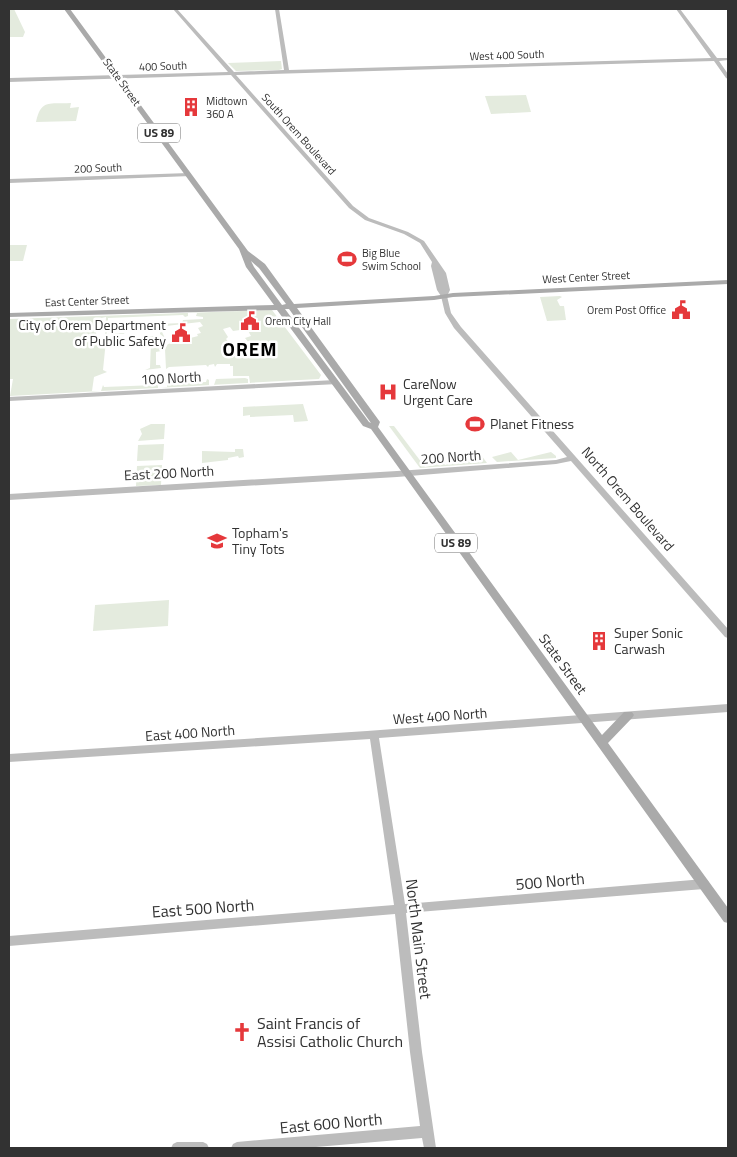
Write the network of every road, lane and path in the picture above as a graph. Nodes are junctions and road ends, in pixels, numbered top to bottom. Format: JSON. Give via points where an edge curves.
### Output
{"nodes":[{"id":1,"x":68,"y":9,"type":"edge"},
{"id":2,"x":175,"y":9,"type":"edge"},
{"id":3,"x":277,"y":9,"type":"edge"},
{"id":4,"x":678,"y":9,"type":"edge"},
{"id":5,"x":716,"y":59,"type":"junction"},
{"id":6,"x":728,"y":59,"type":"edge"},
{"id":7,"x":287,"y":72,"type":"junction"},
{"id":8,"x":232,"y":74,"type":"junction"},
{"id":9,"x":118,"y":77,"type":"junction"},
{"id":10,"x":728,"y":77,"type":"edge"},
{"id":11,"x":9,"y":80,"type":"edge"},
{"id":12,"x":189,"y":175,"type":"junction"},
{"id":13,"x":9,"y":181,"type":"edge"},
{"id":14,"x":427,"y":247,"type":"joint"},
{"id":15,"x":246,"y":253,"type":"junction"},
{"id":16,"x":435,"y":262,"type":"joint"},
{"id":17,"x":728,"y":282,"type":"edge"},
{"id":18,"x":444,"y":296,"type":"junction"},
{"id":19,"x":277,"y":304,"type":"junction"},
{"id":20,"x":291,"y":304,"type":"junction"},
{"id":21,"x":9,"y":315,"type":"edge"},
{"id":22,"x":334,"y":382,"type":"junction"},
{"id":23,"x":354,"y":390,"type":"junction"},
{"id":24,"x":9,"y":399,"type":"edge"},
{"id":25,"x":374,"y":427,"type":"junction"},
{"id":26,"x":573,"y":458,"type":"junction"},
{"id":27,"x":407,"y":472,"type":"junction"},
{"id":28,"x":330,"y":478,"type":"joint"},
{"id":29,"x":9,"y":497,"type":"edge"},
{"id":30,"x":728,"y":635,"type":"edge"},
{"id":31,"x":728,"y":708,"type":"edge"},
{"id":32,"x":628,"y":715,"type":"junction"},
{"id":33,"x":584,"y":718,"type":"junction"},
{"id":34,"x":374,"y":734,"type":"junction"},
{"id":35,"x":601,"y":743,"type":"junction"},
{"id":36,"x":9,"y":758,"type":"edge"},
{"id":37,"x":704,"y":884,"type":"junction"},
{"id":38,"x":400,"y":909,"type":"junction"},
{"id":39,"x":728,"y":918,"type":"edge"},
{"id":40,"x":9,"y":940,"type":"edge"},
{"id":41,"x":428,"y":1131,"type":"junction"},
{"id":42,"x":177,"y":1148,"type":"edge"},
{"id":43,"x":204,"y":1148,"type":"edge"},
{"id":44,"x":237,"y":1148,"type":"edge"},
{"id":45,"x":430,"y":1148,"type":"edge"}],
"edges":[{"from":1,"to":9,"type":"main road","name":"State Street","number":"US 89"},
{"from":2,"to":8,"type":"street","name":"South Orem Boulevard"},
{"from":3,"to":7,"type":"street"},
{"from":4,"to":5,"type":"street"},
{"from":5,"to":6,"type":"street","name":"West 400 South"},
{"from":5,"to":7,"type":"street","name":"West 400 South"},
{"from":5,"to":10,"type":"street"},
{"from":7,"to":8,"type":"street","name":"400 South"},
{"from":8,"to":9,"type":"street","name":"400 South"},
{"from":8,"to":14,"type":"street","name":"South Orem Boulevard","via":[[351,207],[372,221],[413,236]]},
{"from":9,"to":11,"type":"street","name":"400 South"},
{"from":9,"to":12,"type":"main road","name":"State Street","number":"US 89"},
{"from":12,"to":13,"type":"street","name":"200 South"},
{"from":12,"to":15,"type":"main road","name":"State Street","number":"US 89"},
{"from":14,"to":16,"type":"street"},
{"from":15,"to":19,"type":"main road","name":"State Street","number":"US 89","via":[[250,267]]},
{"from":15,"to":20,"type":"main road","name":"State Street","number":"US 89","via":[[262,266]]},
{"from":16,"to":18,"type":"street","name":"North Orem Boulevard"},
{"from":17,"to":18,"type":"main road","name":"West Center Street"},
{"from":18,"to":20,"type":"main road","name":"West Center Street"},
{"from":18,"to":26,"type":"street","name":"North Orem Boulevard","via":[[448,313],[466,338]]},
{"from":19,"to":20,"type":"main road","name":"West Center Street"},
{"from":19,"to":21,"type":"main road","name":"East Center Street","via":[[192,311]]},
{"from":19,"to":22,"type":"main road","name":"State Street","number":"US 89"},
{"from":20,"to":23,"type":"main road","name":"State Street","number":"US 89"},
{"from":22,"to":23,"type":"main road"},
{"from":22,"to":24,"type":"street","name":"100 North"},
{"from":22,"to":25,"type":"main road","name":"State Street","number":"US 89","via":[[366,424]]},
{"from":23,"to":25,"type":"main road","name":"State Street","via":[[376,422]]},
{"from":25,"to":27,"type":"main road","name":"State Street","number":"US 89"},
{"from":26,"to":27,"type":"street","name":"200 North","via":[[556,462]]},
{"from":26,"to":30,"type":"street","name":"North Orem Boulevard"},
{"from":27,"to":28,"type":"street","name":"200 North"},
{"from":27,"to":33,"type":"main road","name":"State Street","number":"US 89"},
{"from":28,"to":29,"type":"street","name":"East 200 North"},
{"from":31,"to":32,"type":"street"},
{"from":32,"to":33,"type":"street","name":"West 400 North"},
{"from":32,"to":35,"type":"main road"},
{"from":33,"to":34,"type":"street","name":"West 400 North"},
{"from":33,"to":35,"type":"main road","name":"State Street","number":"US 89"},
{"from":34,"to":36,"type":"street","name":"East 400 North"},
{"from":34,"to":38,"type":"street","name":"North Main Street"},
{"from":35,"to":37,"type":"main road","name":"State Street","number":"US 89"},
{"from":37,"to":38,"type":"street","name":"500 North"},
{"from":37,"to":39,"type":"main road","name":"State Street","number":"US 89"},
{"from":38,"to":40,"type":"street","name":"East 500 North"},
{"from":38,"to":41,"type":"street","name":"North Main Street"},
{"from":41,"to":44,"type":"street","name":"East 600 North"},
{"from":41,"to":45,"type":"street","name":"North Main Street"},
{"from":42,"to":43,"type":"street"}]}
